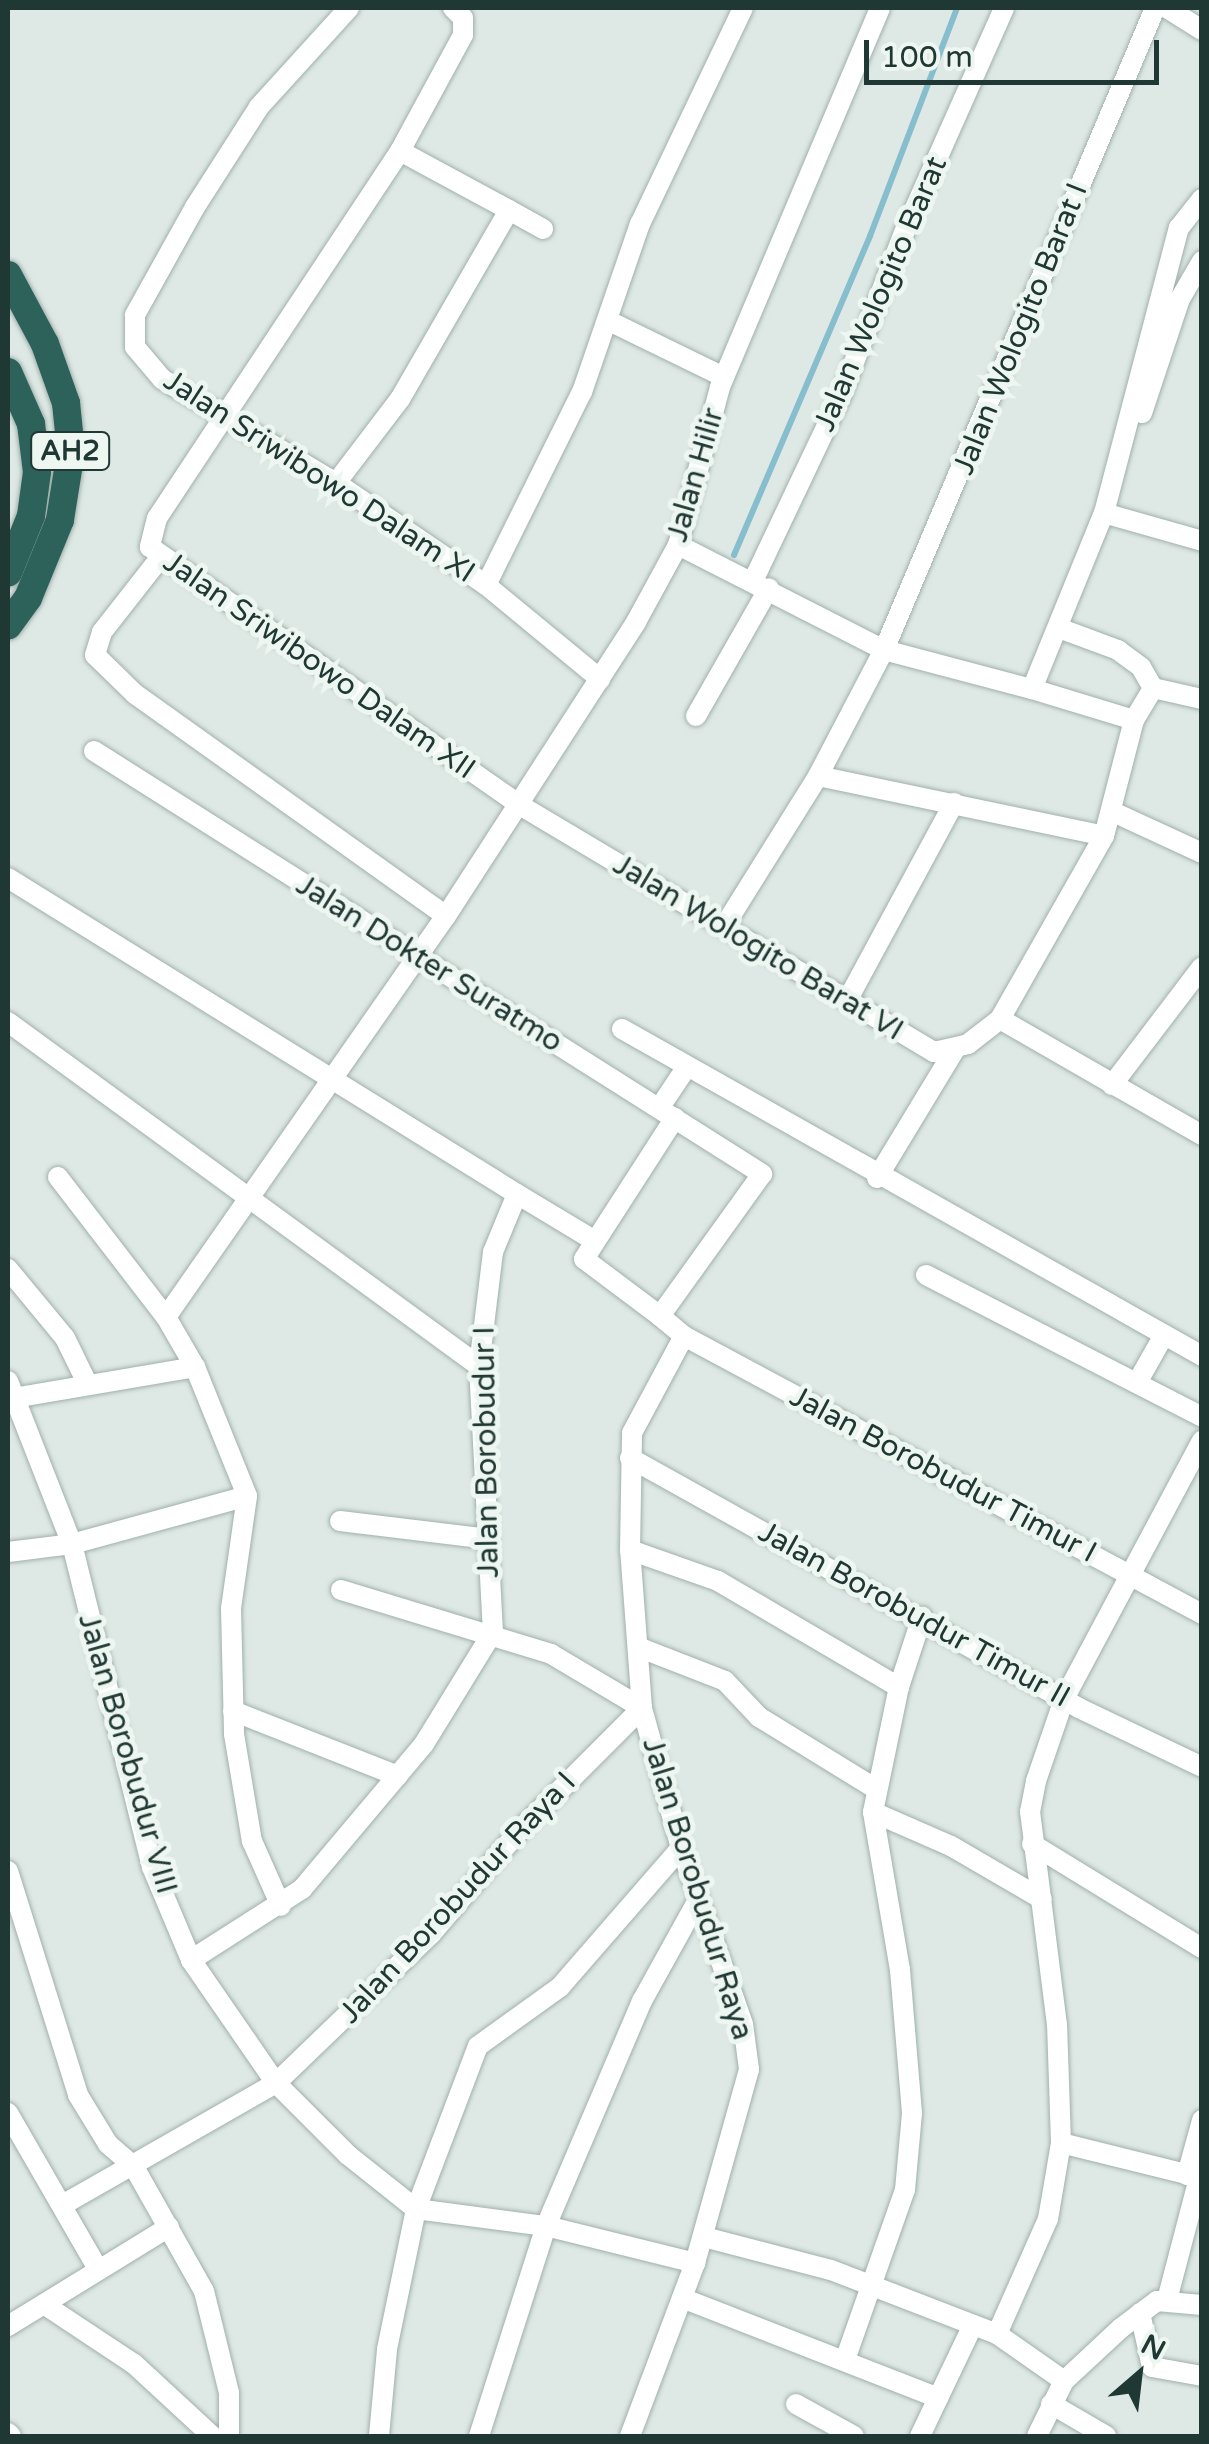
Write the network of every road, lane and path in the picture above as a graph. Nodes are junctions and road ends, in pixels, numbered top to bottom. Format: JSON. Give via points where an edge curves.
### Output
{"nodes":[{"id":1,"x":349,"y":8,"type":"edge"},
{"id":2,"x":453,"y":8,"type":"edge"},
{"id":3,"x":743,"y":8,"type":"edge"},
{"id":4,"x":880,"y":8,"type":"edge"},
{"id":5,"x":1004,"y":8,"type":"edge"},
{"id":6,"x":1155,"y":8,"type":"edge"},
{"id":7,"x":1174,"y":10,"type":"edge"},
{"id":8,"x":1202,"y":30,"type":"edge"},
{"id":9,"x":400,"y":151,"type":"junction"},
{"id":10,"x":1202,"y":200,"type":"edge"},
{"id":11,"x":510,"y":210,"type":"junction"},
{"id":12,"x":543,"y":229,"type":"dead end"},
{"id":13,"x":1202,"y":261,"type":"edge"},
{"id":14,"x":8,"y":275,"type":"edge"},
{"id":15,"x":607,"y":320,"type":"junction"},
{"id":16,"x":8,"y":372,"type":"edge"},
{"id":17,"x":724,"y":377,"type":"junction"},
{"id":18,"x":226,"y":416,"type":"junction"},
{"id":19,"x":336,"y":483,"type":"junction"},
{"id":20,"x":1104,"y":513,"type":"junction"},
{"id":21,"x":1202,"y":541,"type":"edge"},
{"id":22,"x":678,"y":545,"type":"junction"},
{"id":23,"x":160,"y":558,"type":"junction"},
{"id":24,"x":8,"y":573,"type":"edge"},
{"id":25,"x":761,"y":583,"type":"junction"},
{"id":26,"x":486,"y":585,"type":"junction"},
{"id":27,"x":8,"y":626,"type":"edge"},
{"id":28,"x":1059,"y":628,"type":"junction"},
{"id":29,"x":884,"y":650,"type":"junction"},
{"id":30,"x":600,"y":679,"type":"junction"},
{"id":31,"x":1153,"y":688,"type":"junction"},
{"id":32,"x":1032,"y":689,"type":"junction"},
{"id":33,"x":1179,"y":696,"type":"junction"},
{"id":34,"x":1202,"y":699,"type":"edge"},
{"id":35,"x":1202,"y":708,"type":"edge"},
{"id":36,"x":696,"y":716,"type":"dead end"},
{"id":37,"x":1134,"y":720,"type":"junction"},
{"id":38,"x":94,"y":751,"type":"dead end"},
{"id":39,"x":818,"y":776,"type":"junction"},
{"id":40,"x":954,"y":803,"type":"junction"},
{"id":41,"x":518,"y":804,"type":"junction"},
{"id":42,"x":1111,"y":811,"type":"junction"},
{"id":43,"x":1104,"y":836,"type":"junction"},
{"id":44,"x":1202,"y":853,"type":"edge"},
{"id":45,"x":8,"y":878,"type":"edge"},
{"id":46,"x":446,"y":916,"type":"junction"},
{"id":47,"x":725,"y":926,"type":"junction"},
{"id":48,"x":416,"y":959,"type":"junction"},
{"id":49,"x":1202,"y":967,"type":"edge"},
{"id":50,"x":848,"y":999,"type":"junction"},
{"id":51,"x":1000,"y":1019,"type":"junction"},
{"id":52,"x":8,"y":1022,"type":"edge"},
{"id":53,"x":622,"y":1029,"type":"dead end"},
{"id":54,"x":954,"y":1050,"type":"junction"},
{"id":55,"x":686,"y":1068,"type":"junction"},
{"id":56,"x":330,"y":1084,"type":"junction"},
{"id":57,"x":1112,"y":1086,"type":"junction"},
{"id":58,"x":667,"y":1112,"type":"junction"},
{"id":59,"x":1202,"y":1134,"type":"edge"},
{"id":60,"x":58,"y":1177,"type":"dead end"},
{"id":61,"x":876,"y":1178,"type":"junction"},
{"id":62,"x":517,"y":1194,"type":"junction"},
{"id":63,"x":248,"y":1197,"type":"junction"},
{"id":64,"x":592,"y":1239,"type":"junction"},
{"id":65,"x":8,"y":1269,"type":"edge"},
{"id":66,"x":926,"y":1275,"type":"dead end"},
{"id":67,"x":660,"y":1316,"type":"junction"},
{"id":68,"x":166,"y":1317,"type":"junction"},
{"id":69,"x":1164,"y":1335,"type":"junction"},
{"id":70,"x":684,"y":1336,"type":"junction"},
{"id":71,"x":1202,"y":1356,"type":"edge"},
{"id":72,"x":479,"y":1366,"type":"junction"},
{"id":73,"x":195,"y":1367,"type":"junction"},
{"id":74,"x":1138,"y":1381,"type":"junction"},
{"id":75,"x":88,"y":1385,"type":"junction"},
{"id":76,"x":11,"y":1392,"type":"edge"},
{"id":77,"x":1202,"y":1417,"type":"edge"},
{"id":78,"x":1202,"y":1441,"type":"edge"},
{"id":79,"x":630,"y":1458,"type":"junction"},
{"id":80,"x":247,"y":1496,"type":"junction"},
{"id":81,"x":340,"y":1521,"type":"dead end"},
{"id":82,"x":489,"y":1540,"type":"junction"},
{"id":83,"x":72,"y":1544,"type":"junction"},
{"id":84,"x":630,"y":1550,"type":"junction"},
{"id":85,"x":8,"y":1552,"type":"edge"},
{"id":86,"x":1129,"y":1574,"type":"junction"},
{"id":87,"x":341,"y":1590,"type":"dead end"},
{"id":88,"x":1202,"y":1614,"type":"edge"},
{"id":89,"x":922,"y":1617,"type":"junction"},
{"id":90,"x":494,"y":1632,"type":"junction"},
{"id":91,"x":638,"y":1647,"type":"junction"},
{"id":92,"x":900,"y":1687,"type":"junction"},
{"id":93,"x":1064,"y":1699,"type":"junction"},
{"id":94,"x":642,"y":1708,"type":"junction"},
{"id":95,"x":233,"y":1711,"type":"junction"},
{"id":96,"x":1202,"y":1767,"type":"edge"},
{"id":97,"x":398,"y":1776,"type":"junction"},
{"id":98,"x":876,"y":1788,"type":"junction"},
{"id":99,"x":873,"y":1812,"type":"junction"},
{"id":100,"x":1032,"y":1844,"type":"junction"},
{"id":101,"x":681,"y":1848,"type":"junction"},
{"id":102,"x":8,"y":1871,"type":"edge"},
{"id":103,"x":1042,"y":1898,"type":"junction"},
{"id":104,"x":698,"y":1900,"type":"junction"},
{"id":105,"x":282,"y":1906,"type":"junction"},
{"id":106,"x":1202,"y":1948,"type":"edge"},
{"id":107,"x":191,"y":1960,"type":"junction"},
{"id":108,"x":276,"y":2083,"type":"junction"},
{"id":109,"x":8,"y":2113,"type":"edge"},
{"id":110,"x":1202,"y":2120,"type":"edge"},
{"id":111,"x":1060,"y":2144,"type":"junction"},
{"id":112,"x":134,"y":2167,"type":"junction"},
{"id":113,"x":1196,"y":2177,"type":"edge"},
{"id":114,"x":64,"y":2204,"type":"junction"},
{"id":115,"x":416,"y":2208,"type":"junction"},
{"id":116,"x":546,"y":2226,"type":"junction"},
{"id":117,"x":169,"y":2227,"type":"junction"},
{"id":118,"x":704,"y":2237,"type":"junction"},
{"id":119,"x":695,"y":2263,"type":"junction"},
{"id":120,"x":98,"y":2270,"type":"junction"},
{"id":121,"x":876,"y":2287,"type":"junction"},
{"id":122,"x":682,"y":2298,"type":"junction"},
{"id":123,"x":1167,"y":2300,"type":"junction"},
{"id":124,"x":45,"y":2305,"type":"junction"},
{"id":125,"x":1202,"y":2305,"type":"edge"},
{"id":126,"x":1140,"y":2313,"type":"junction"},
{"id":127,"x":974,"y":2325,"type":"junction"},
{"id":128,"x":8,"y":2326,"type":"edge"},
{"id":129,"x":997,"y":2334,"type":"junction"},
{"id":130,"x":845,"y":2360,"type":"junction"},
{"id":131,"x":1202,"y":2376,"type":"edge"},
{"id":132,"x":1064,"y":2382,"type":"junction"},
{"id":133,"x":938,"y":2398,"type":"junction"},
{"id":134,"x":796,"y":2404,"type":"dead end"},
{"id":135,"x":1051,"y":2404,"type":"junction"},
{"id":136,"x":212,"y":2436,"type":"edge"},
{"id":137,"x":229,"y":2436,"type":"edge"},
{"id":138,"x":379,"y":2436,"type":"edge"},
{"id":139,"x":479,"y":2436,"type":"edge"},
{"id":140,"x":630,"y":2436,"type":"edge"},
{"id":141,"x":854,"y":2436,"type":"edge"},
{"id":142,"x":920,"y":2436,"type":"edge"},
{"id":143,"x":1037,"y":2436,"type":"edge"},
{"id":144,"x":1106,"y":2436,"type":"edge"}],
"edges":[{"from":1,"to":18,"type":"street","name":"Jalan Sriwibowo Dalam XI","via":[[258,107],[135,315],[135,347],[162,379]]},
{"from":2,"to":9,"type":"street","via":[[463,18],[463,35]]},
{"from":3,"to":15,"type":"street","via":[[640,224]]},
{"from":4,"to":17,"type":"street","name":"Jalan Hilir"},
{"from":5,"to":25,"type":"street","name":"Jalan Wologito Barat"},
{"from":6,"to":29,"type":"street","name":"Jalan Wologito Barat I"},
{"from":7,"to":8,"type":"street"},
{"from":9,"to":11,"type":"street"},
{"from":9,"to":18,"type":"street"},
{"from":10,"to":20,"type":"street","via":[[1179,228]]},
{"from":11,"to":12,"type":"street"},
{"from":11,"to":19,"type":"street","via":[[400,399]]},
{"from":13,"to":20,"type":"street","via":[[1180,299]]},
{"from":14,"to":27,"type":"highway","number":"AH2","via":[[66,402],[70,452],[60,520],[28,598]]},
{"from":15,"to":17,"type":"street"},
{"from":15,"to":26,"type":"street","via":[[582,392]]},
{"from":16,"to":24,"type":"highway","via":[[31,424],[37,472],[31,516]]},
{"from":17,"to":22,"type":"street","name":"Jalan Hilir"},
{"from":18,"to":19,"type":"street","name":"Jalan Sriwibowo Dalam XI"},
{"from":18,"to":23,"type":"street","name":"Jalan Sriwibowo Dalam XII","via":[[150,530],[150,548]]},
{"from":19,"to":26,"type":"street","name":"Jalan Sriwibowo Dalam XI"},
{"from":20,"to":21,"type":"street"},
{"from":20,"to":28,"type":"street"},
{"from":22,"to":25,"type":"street"},
{"from":22,"to":30,"type":"street","name":"Jalan Hilir"},
{"from":23,"to":41,"type":"street","name":"Jalan Sriwibowo Dalam XII"},
{"from":23,"to":46,"type":"street","via":[[102,632],[95,656],[135,694]]},
{"from":25,"to":29,"type":"street"},
{"from":25,"to":36,"type":"street","name":"Jalan Wologito Barat"},
{"from":26,"to":30,"type":"street","name":"Jalan Sriwibowo Dalam XI"},
{"from":28,"to":31,"type":"street","via":[[1118,650],[1142,667]]},
{"from":28,"to":32,"type":"street"},
{"from":29,"to":32,"type":"street"},
{"from":29,"to":39,"type":"street","name":"Jalan Wologito Barat I"},
{"from":30,"to":41,"type":"street","name":"Jalan Hilir"},
{"from":31,"to":33,"type":"street"},
{"from":31,"to":37,"type":"street"},
{"from":32,"to":37,"type":"street"},
{"from":33,"to":34,"type":"street"},
{"from":33,"to":35,"type":"street"},
{"from":37,"to":42,"type":"street"},
{"from":38,"to":48,"type":"street","name":"Jalan Dokter Suratmo"},
{"from":39,"to":40,"type":"street"},
{"from":39,"to":47,"type":"street","name":"Jalan Wologito Barat I"},
{"from":40,"to":43,"type":"street"},
{"from":40,"to":50,"type":"street"},
{"from":41,"to":46,"type":"street","name":"Jalan Hilir"},
{"from":41,"to":47,"type":"street","name":"Jalan Wologito Barat VI"},
{"from":42,"to":43,"type":"street"},
{"from":42,"to":44,"type":"street"},
{"from":43,"to":51,"type":"street"},
{"from":45,"to":56,"type":"street"},
{"from":46,"to":48,"type":"street","name":"Jalan Hilir"},
{"from":47,"to":50,"type":"street","name":"Jalan Wologito Barat VI"},
{"from":48,"to":56,"type":"street"},
{"from":48,"to":58,"type":"street","name":"Jalan Dokter Suratmo"},
{"from":49,"to":57,"type":"street"},
{"from":50,"to":54,"type":"street","name":"Jalan Wologito Barat VI","via":[[905,1040],[934,1052]]},
{"from":51,"to":54,"type":"street"},
{"from":51,"to":57,"type":"street"},
{"from":52,"to":63,"type":"street"},
{"from":53,"to":55,"type":"street"},
{"from":54,"to":61,"type":"street"},
{"from":55,"to":58,"type":"street"},
{"from":55,"to":61,"type":"street"},
{"from":56,"to":62,"type":"street"},
{"from":56,"to":63,"type":"street"},
{"from":57,"to":59,"type":"street"},
{"from":58,"to":64,"type":"street"},
{"from":58,"to":67,"type":"street","name":"Jalan Dokter Suratmo","via":[[762,1177]]},
{"from":60,"to":68,"type":"street"},
{"from":61,"to":69,"type":"street"},
{"from":62,"to":64,"type":"street"},
{"from":62,"to":72,"type":"street","name":"Jalan Borobudur I","via":[[493,1252]]},
{"from":63,"to":68,"type":"street"},
{"from":63,"to":72,"type":"street"},
{"from":64,"to":67,"type":"street","name":"Jalan Borobudur Timur I","via":[[584,1259],[590,1268]]},
{"from":65,"to":75,"type":"street","via":[[65,1338]]},
{"from":66,"to":74,"type":"street"},
{"from":67,"to":70,"type":"street","name":"Jalan Borobudur Timur I"},
{"from":68,"to":73,"type":"street"},
{"from":69,"to":71,"type":"street"},
{"from":69,"to":74,"type":"street"},
{"from":70,"to":79,"type":"street","name":"Jalan Borobudur Raya","via":[[632,1433]]},
{"from":70,"to":86,"type":"street","name":"Jalan Borobudur Timur I"},
{"from":72,"to":82,"type":"street","name":"Jalan Borobudur I"},
{"from":73,"to":75,"type":"street"},
{"from":73,"to":80,"type":"street"},
{"from":74,"to":77,"type":"street"},
{"from":75,"to":76,"type":"street"},
{"from":76,"to":83,"type":"street","name":"Jalan Borobudur VIII"},
{"from":78,"to":86,"type":"street"},
{"from":79,"to":84,"type":"street","name":"Jalan Borobudur Raya"},
{"from":79,"to":89,"type":"street","name":"Jalan Borobudur Timur II"},
{"from":80,"to":83,"type":"street"},
{"from":80,"to":95,"type":"street","via":[[231,1609]]},
{"from":81,"to":82,"type":"street"},
{"from":82,"to":90,"type":"street","name":"Jalan Borobudur I"},
{"from":83,"to":85,"type":"street"},
{"from":83,"to":107,"type":"street","name":"Jalan Borobudur VIII","via":[[152,1867]]},
{"from":84,"to":91,"type":"street","name":"Jalan Borobudur Raya"},
{"from":84,"to":92,"type":"street","via":[[718,1581]]},
{"from":86,"to":88,"type":"street","name":"Jalan Borobudur Timur I"},
{"from":86,"to":93,"type":"street"},
{"from":87,"to":90,"type":"street"},
{"from":89,"to":92,"type":"street"},
{"from":89,"to":93,"type":"street","name":"Jalan Borobudur Timur II"},
{"from":90,"to":94,"type":"street","via":[[551,1654]]},
{"from":90,"to":97,"type":"street"},
{"from":91,"to":94,"type":"street","name":"Jalan Borobudur Raya"},
{"from":91,"to":98,"type":"street","via":[[725,1681],[760,1716]]},
{"from":92,"to":98,"type":"street"},
{"from":93,"to":96,"type":"street","name":"Jalan Borobudur Timur II"},
{"from":93,"to":100,"type":"street","via":[[1036,1781]]},
{"from":94,"to":101,"type":"street","name":"Jalan Borobudur Raya"},
{"from":94,"to":108,"type":"street","name":"Jalan Borobudur Raya I","via":[[518,1832],[432,1934]]},
{"from":95,"to":97,"type":"street"},
{"from":95,"to":105,"type":"street","via":[[239,1790],[252,1841]]},
{"from":97,"to":105,"type":"street"},
{"from":98,"to":99,"type":"street"},
{"from":99,"to":103,"type":"street","via":[[951,1846]]},
{"from":99,"to":121,"type":"street","via":[[900,1970],[912,2112],[906,2190]]},
{"from":100,"to":103,"type":"street"},
{"from":100,"to":106,"type":"street"},
{"from":101,"to":104,"type":"street","name":"Jalan Borobudur Raya"},
{"from":101,"to":115,"type":"street","via":[[560,1987],[478,2046]]},
{"from":102,"to":112,"type":"street","via":[[78,2095],[108,2144]]},
{"from":103,"to":111,"type":"street","via":[[1058,2025]]},
{"from":104,"to":116,"type":"street","via":[[642,2001]]},
{"from":104,"to":118,"type":"street","name":"Jalan Borobudur Raya","via":[[743,2024],[748,2069]]},
{"from":105,"to":107,"type":"street"},
{"from":107,"to":108,"type":"street","name":"Jalan Borobudur VIII"},
{"from":108,"to":112,"type":"street","name":"Jalan Borobudur Raya I"},
{"from":108,"to":115,"type":"street","name":"Jalan Borobudur VIII","via":[[348,2155]]},
{"from":109,"to":114,"type":"street"},
{"from":110,"to":113,"type":"street"},
{"from":111,"to":113,"type":"street"},
{"from":111,"to":129,"type":"street","via":[[1048,2218]]},
{"from":112,"to":114,"type":"street","name":"Jalan Borobudur Raya I"},
{"from":112,"to":117,"type":"street"},
{"from":113,"to":123,"type":"street"},
{"from":114,"to":120,"type":"street"},
{"from":115,"to":116,"type":"street"},
{"from":115,"to":138,"type":"street","via":[[388,2349]]},
{"from":116,"to":119,"type":"street"},
{"from":116,"to":139,"type":"street"},
{"from":117,"to":120,"type":"street"},
{"from":117,"to":137,"type":"street","via":[[204,2291],[220,2344]]},
{"from":118,"to":119,"type":"street","name":"Jalan Borobudur Raya"},
{"from":118,"to":121,"type":"street"},
{"from":119,"to":122,"type":"street","name":"Jalan Borobudur Raya"},
{"from":120,"to":124,"type":"street"},
{"from":121,"to":127,"type":"street"},
{"from":121,"to":130,"type":"street"},
{"from":122,"to":130,"type":"street"},
{"from":122,"to":140,"type":"street","name":"Jalan Borobudur Raya"},
{"from":123,"to":125,"type":"street"},
{"from":123,"to":126,"type":"street"},
{"from":124,"to":128,"type":"street"},
{"from":124,"to":136,"type":"street","via":[[134,2364]]},
{"from":126,"to":131,"type":"street","via":[[1152,2367]]},
{"from":126,"to":132,"type":"street"},
{"from":127,"to":129,"type":"street"},
{"from":127,"to":133,"type":"street"},
{"from":129,"to":132,"type":"street"},
{"from":130,"to":133,"type":"street"},
{"from":132,"to":135,"type":"street"},
{"from":133,"to":142,"type":"street"},
{"from":134,"to":141,"type":"street"},
{"from":135,"to":143,"type":"street"},
{"from":135,"to":144,"type":"street"}]}
